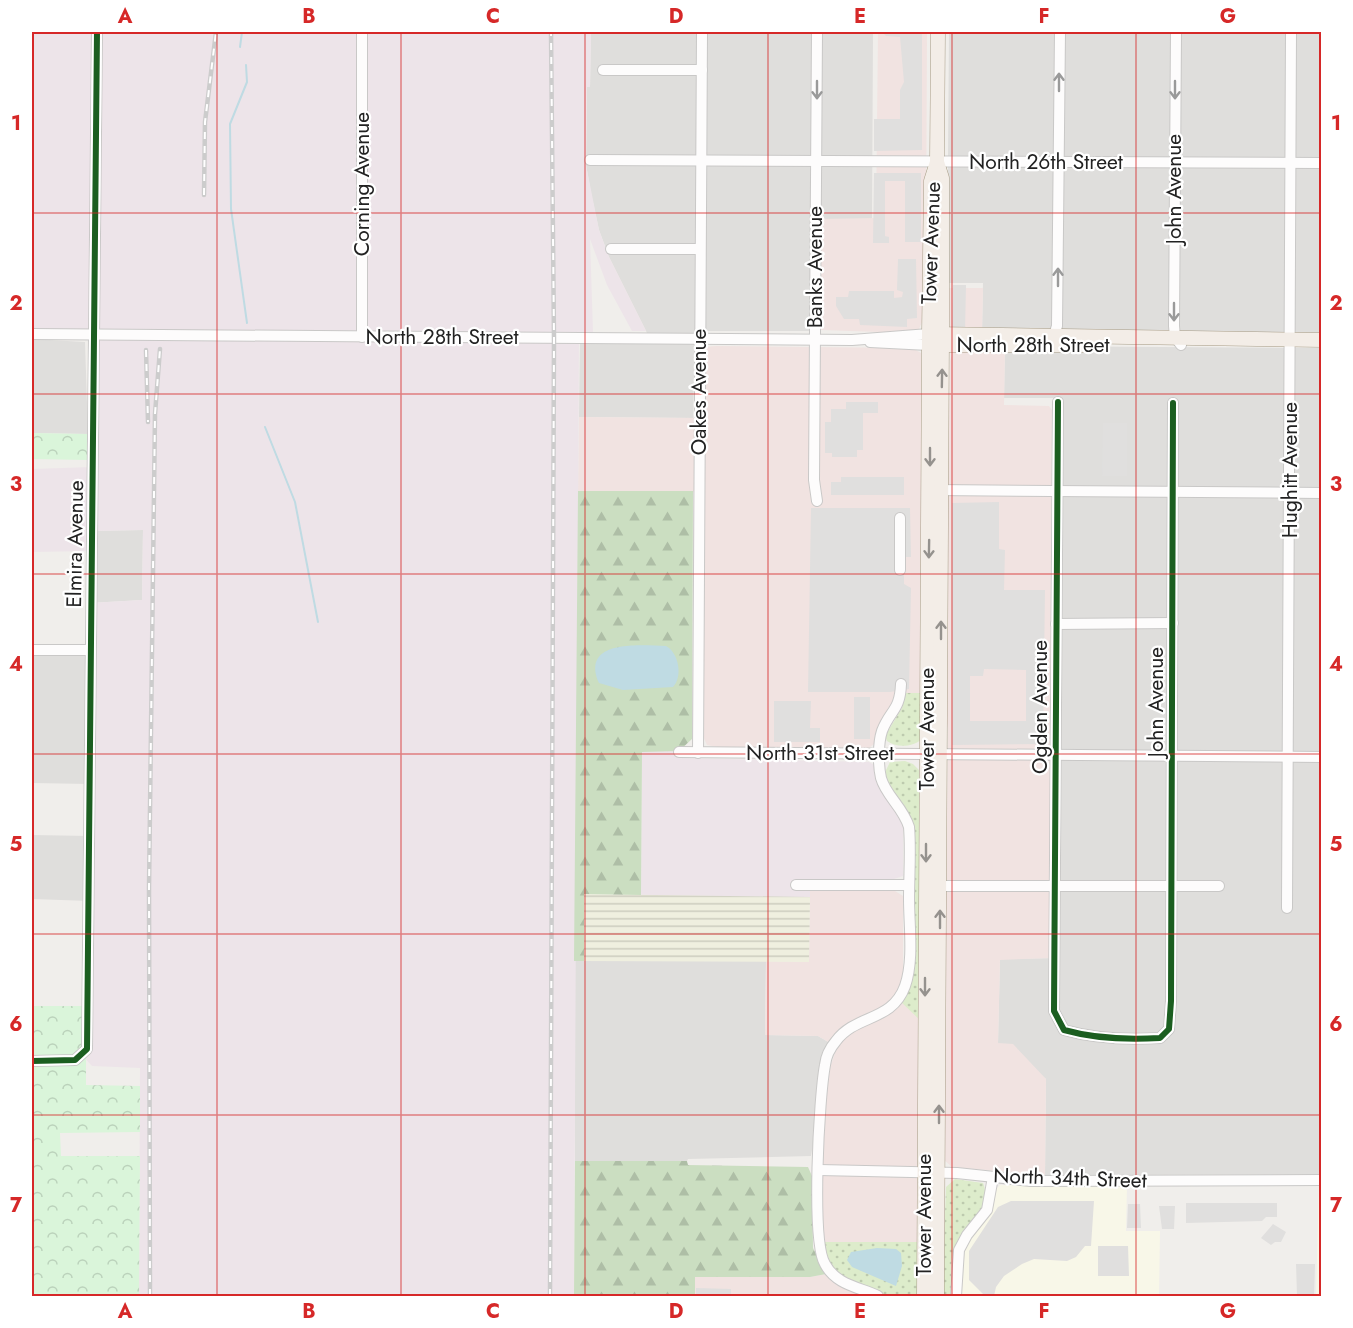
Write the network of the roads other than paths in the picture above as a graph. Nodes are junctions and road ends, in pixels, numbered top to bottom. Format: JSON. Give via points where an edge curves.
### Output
{"nodes":[{"id":1,"x":97,"y":32,"type":"edge"},
{"id":2,"x":362,"y":32,"type":"edge"},
{"id":3,"x":702,"y":32,"type":"edge"},
{"id":4,"x":817,"y":32,"type":"edge"},
{"id":5,"x":938,"y":32,"type":"edge"},
{"id":6,"x":1060,"y":32,"type":"edge"},
{"id":7,"x":1176,"y":32,"type":"edge"},
{"id":8,"x":1292,"y":32,"type":"edge"},
{"id":9,"x":603,"y":70,"type":"dead end"},
{"id":10,"x":702,"y":70,"type":"junction"},
{"id":11,"x":590,"y":160,"type":"dead end"},
{"id":12,"x":701,"y":161,"type":"junction"},
{"id":13,"x":816,"y":161,"type":"junction"},
{"id":14,"x":937,"y":162,"type":"junction"},
{"id":15,"x":1059,"y":162,"type":"junction"},
{"id":16,"x":1175,"y":163,"type":"junction"},
{"id":17,"x":1290,"y":163,"type":"junction"},
{"id":18,"x":1322,"y":163,"type":"edge"},
{"id":19,"x":611,"y":249,"type":"dead end"},
{"id":20,"x":700,"y":249,"type":"junction"},
{"id":21,"x":32,"y":334,"type":"edge"},
{"id":22,"x":93,"y":334,"type":"junction"},
{"id":23,"x":1054,"y":335,"type":"junction"},
{"id":24,"x":362,"y":337,"type":"junction"},
{"id":25,"x":699,"y":339,"type":"junction"},
{"id":26,"x":815,"y":339,"type":"junction"},
{"id":27,"x":935,"y":340,"type":"junction"},
{"id":28,"x":1290,"y":340,"type":"junction"},
{"id":29,"x":1322,"y":340,"type":"edge"},
{"id":30,"x":1178,"y":341,"type":"junction"},
{"id":31,"x":1008,"y":344,"type":"junction"},
{"id":32,"x":1058,"y":402,"type":"dead end"},
{"id":33,"x":1173,"y":403,"type":"dead end"},
{"id":34,"x":936,"y":490,"type":"junction"},
{"id":35,"x":1057,"y":492,"type":"junction"},
{"id":36,"x":1173,"y":493,"type":"junction"},
{"id":37,"x":1290,"y":493,"type":"junction"},
{"id":38,"x":1322,"y":493,"type":"edge"},
{"id":39,"x":817,"y":501,"type":"dead end"},
{"id":40,"x":900,"y":518,"type":"dead end"},
{"id":41,"x":900,"y":570,"type":"dead end"},
{"id":42,"x":1173,"y":623,"type":"junction"},
{"id":43,"x":1056,"y":624,"type":"junction"},
{"id":44,"x":32,"y":650,"type":"edge"},
{"id":45,"x":89,"y":650,"type":"junction"},
{"id":46,"x":901,"y":684,"type":"dead end"},
{"id":47,"x":679,"y":752,"type":"dead end"},
{"id":48,"x":698,"y":753,"type":"junction"},
{"id":49,"x":880,"y":753,"type":"junction"},
{"id":50,"x":934,"y":754,"type":"junction"},
{"id":51,"x":1058,"y":754,"type":"junction"},
{"id":52,"x":1172,"y":754,"type":"junction"},
{"id":53,"x":1288,"y":756,"type":"junction"},
{"id":54,"x":1322,"y":756,"type":"edge"},
{"id":55,"x":796,"y":885,"type":"dead end"},
{"id":56,"x":909,"y":885,"type":"junction"},
{"id":57,"x":933,"y":886,"type":"junction"},
{"id":58,"x":1219,"y":886,"type":"dead end"},
{"id":59,"x":1055,"y":887,"type":"junction"},
{"id":60,"x":1172,"y":887,"type":"junction"},
{"id":61,"x":1287,"y":908,"type":"dead end"},
{"id":62,"x":1054,"y":1011,"type":"joint"},
{"id":63,"x":32,"y":1061,"type":"edge"},
{"id":64,"x":819,"y":1170,"type":"junction"},
{"id":65,"x":931,"y":1172,"type":"junction"},
{"id":66,"x":993,"y":1177,"type":"junction"},
{"id":67,"x":1322,"y":1180,"type":"edge"},
{"id":68,"x":878,"y":1296,"type":"edge"},
{"id":69,"x":924,"y":1296,"type":"edge"},
{"id":70,"x":937,"y":1296,"type":"edge"},
{"id":71,"x":956,"y":1296,"type":"edge"}],
"edges":[{"from":1,"to":22,"type":"street","name":"Elmira Avenue"},
{"from":2,"to":24,"type":"street","name":"Corning Avenue"},
{"from":3,"to":10,"type":"street","name":"Oakes Avenue"},
{"from":4,"to":13,"type":"street","name":"Banks Avenue","one_way":true},
{"from":5,"to":14,"type":"main road","name":"Tower Avenue"},
{"from":15,"to":6,"type":"street","one_way":true},
{"from":7,"to":16,"type":"street","name":"John Avenue","one_way":true},
{"from":8,"to":17,"type":"street","name":"Hughitt Avenue"},
{"from":9,"to":10,"type":"street"},
{"from":10,"to":12,"type":"street","name":"Oakes Avenue"},
{"from":11,"to":12,"type":"street","name":"North 26th Street"},
{"from":12,"to":13,"type":"street","name":"North 26th Street"},
{"from":12,"to":20,"type":"street","name":"Oakes Avenue"},
{"from":13,"to":14,"type":"street","name":"North 26th Street"},
{"from":13,"to":26,"type":"street","name":"Banks Avenue"},
{"from":14,"to":15,"type":"street","name":"North 26th Street"},
{"from":14,"to":27,"type":"main road","name":"Tower Avenue","via":[[931,181]]},
{"from":15,"to":16,"type":"street","name":"North 26th Street"},
{"from":23,"to":15,"type":"street","one_way":true,"via":[[1058,316]]},
{"from":16,"to":17,"type":"street","name":"North 26th Street"},
{"from":16,"to":30,"type":"street","name":"John Avenue","one_way":true},
{"from":17,"to":18,"type":"street","name":"North 26th Street"},
{"from":17,"to":28,"type":"street","name":"Hughitt Avenue"},
{"from":19,"to":20,"type":"street"},
{"from":20,"to":25,"type":"street","name":"Oakes Avenue"},
{"from":21,"to":22,"type":"street","name":"North 28th Street"},
{"from":22,"to":24,"type":"street","name":"North 28th Street"},
{"from":22,"to":45,"type":"street","name":"Elmira Avenue"},
{"from":23,"to":27,"type":"main road","name":"North 28th Street"},
{"from":23,"to":30,"type":"main road","name":"North 28th Street"},
{"from":23,"to":31,"type":"street","via":[[1046,340]]},
{"from":24,"to":25,"type":"street","name":"North 28th Street"},
{"from":25,"to":26,"type":"street","name":"North 28th Street"},
{"from":25,"to":48,"type":"street","name":"Oakes Avenue"},
{"from":26,"to":27,"type":"street","name":"North 28th Street"},
{"from":26,"to":39,"type":"street","name":"Banks Avenue"},
{"from":27,"to":31,"type":"main road","name":"North 28th Street"},
{"from":27,"to":34,"type":"main road","name":"Tower Avenue"},
{"from":28,"to":29,"type":"main road","name":"North 28th Street"},
{"from":28,"to":30,"type":"main road","name":"North 28th Street"},
{"from":28,"to":37,"type":"street","name":"Hughitt Avenue"},
{"from":30,"to":31,"type":"main road","name":"North 28th Street"},
{"from":32,"to":35,"type":"street","name":"Ogden Avenue"},
{"from":33,"to":36,"type":"street","name":"John Avenue"},
{"from":34,"to":35,"type":"street"},
{"from":34,"to":50,"type":"main road","name":"Tower Avenue"},
{"from":35,"to":36,"type":"street"},
{"from":35,"to":43,"type":"street","name":"Ogden Avenue"},
{"from":36,"to":37,"type":"street"},
{"from":36,"to":42,"type":"street","name":"John Avenue"},
{"from":37,"to":38,"type":"street"},
{"from":37,"to":53,"type":"street","name":"Hughitt Avenue"},
{"from":40,"to":41,"type":"street"},
{"from":42,"to":43,"type":"street"},
{"from":42,"to":52,"type":"street","name":"John Avenue"},
{"from":43,"to":51,"type":"street","name":"Ogden Avenue"},
{"from":44,"to":45,"type":"street"},
{"from":45,"to":63,"type":"street","name":"Elmira Avenue","via":[[87,1049],[75,1060]]},
{"from":46,"to":49,"type":"street","via":[[899,704],[881,734]]},
{"from":47,"to":48,"type":"street","name":"North 31st Street"},
{"from":48,"to":49,"type":"street","name":"North 31st Street"},
{"from":49,"to":50,"type":"street","name":"North 31st Street"},
{"from":49,"to":56,"type":"street","via":[[882,781],[909,826]]},
{"from":50,"to":51,"type":"street","name":"North 31st Street"},
{"from":50,"to":57,"type":"main road","name":"Tower Avenue"},
{"from":51,"to":52,"type":"street","name":"North 31st Street"},
{"from":51,"to":59,"type":"street","name":"Ogden Avenue"},
{"from":52,"to":53,"type":"street","name":"North 31st Street"},
{"from":52,"to":60,"type":"street","name":"John Avenue"},
{"from":53,"to":54,"type":"street","name":"North 31st Street"},
{"from":53,"to":61,"type":"street","name":"Hughitt Avenue"},
{"from":55,"to":56,"type":"street"},
{"from":56,"to":64,"type":"street","via":[[906,982],[899,998],[889,1009],[840,1036],[828,1053],[823,1077]]},
{"from":57,"to":59,"type":"street"},
{"from":57,"to":65,"type":"main road","name":"Tower Avenue"},
{"from":58,"to":60,"type":"street"},
{"from":59,"to":60,"type":"street"},
{"from":59,"to":62,"type":"street","name":"Ogden Avenue"},
{"from":60,"to":62,"type":"street","name":"John Avenue","via":[[1169,1029],[1160,1038],[1089,1037],[1064,1030]]},
{"from":64,"to":65,"type":"street","name":"North 34th Street"},
{"from":64,"to":68,"type":"street","via":[[818,1244],[824,1263],[844,1282]]},
{"from":65,"to":66,"type":"street","name":"North 34th Street"},
{"from":65,"to":69,"type":"main road","name":"Tower Avenue"},
{"from":65,"to":70,"type":"main road","name":"Tower Avenue"},
{"from":66,"to":67,"type":"street","name":"North 34th Street","via":[[1031,1181]]},
{"from":66,"to":71,"type":"street","via":[[987,1210],[958,1251]]}]}
